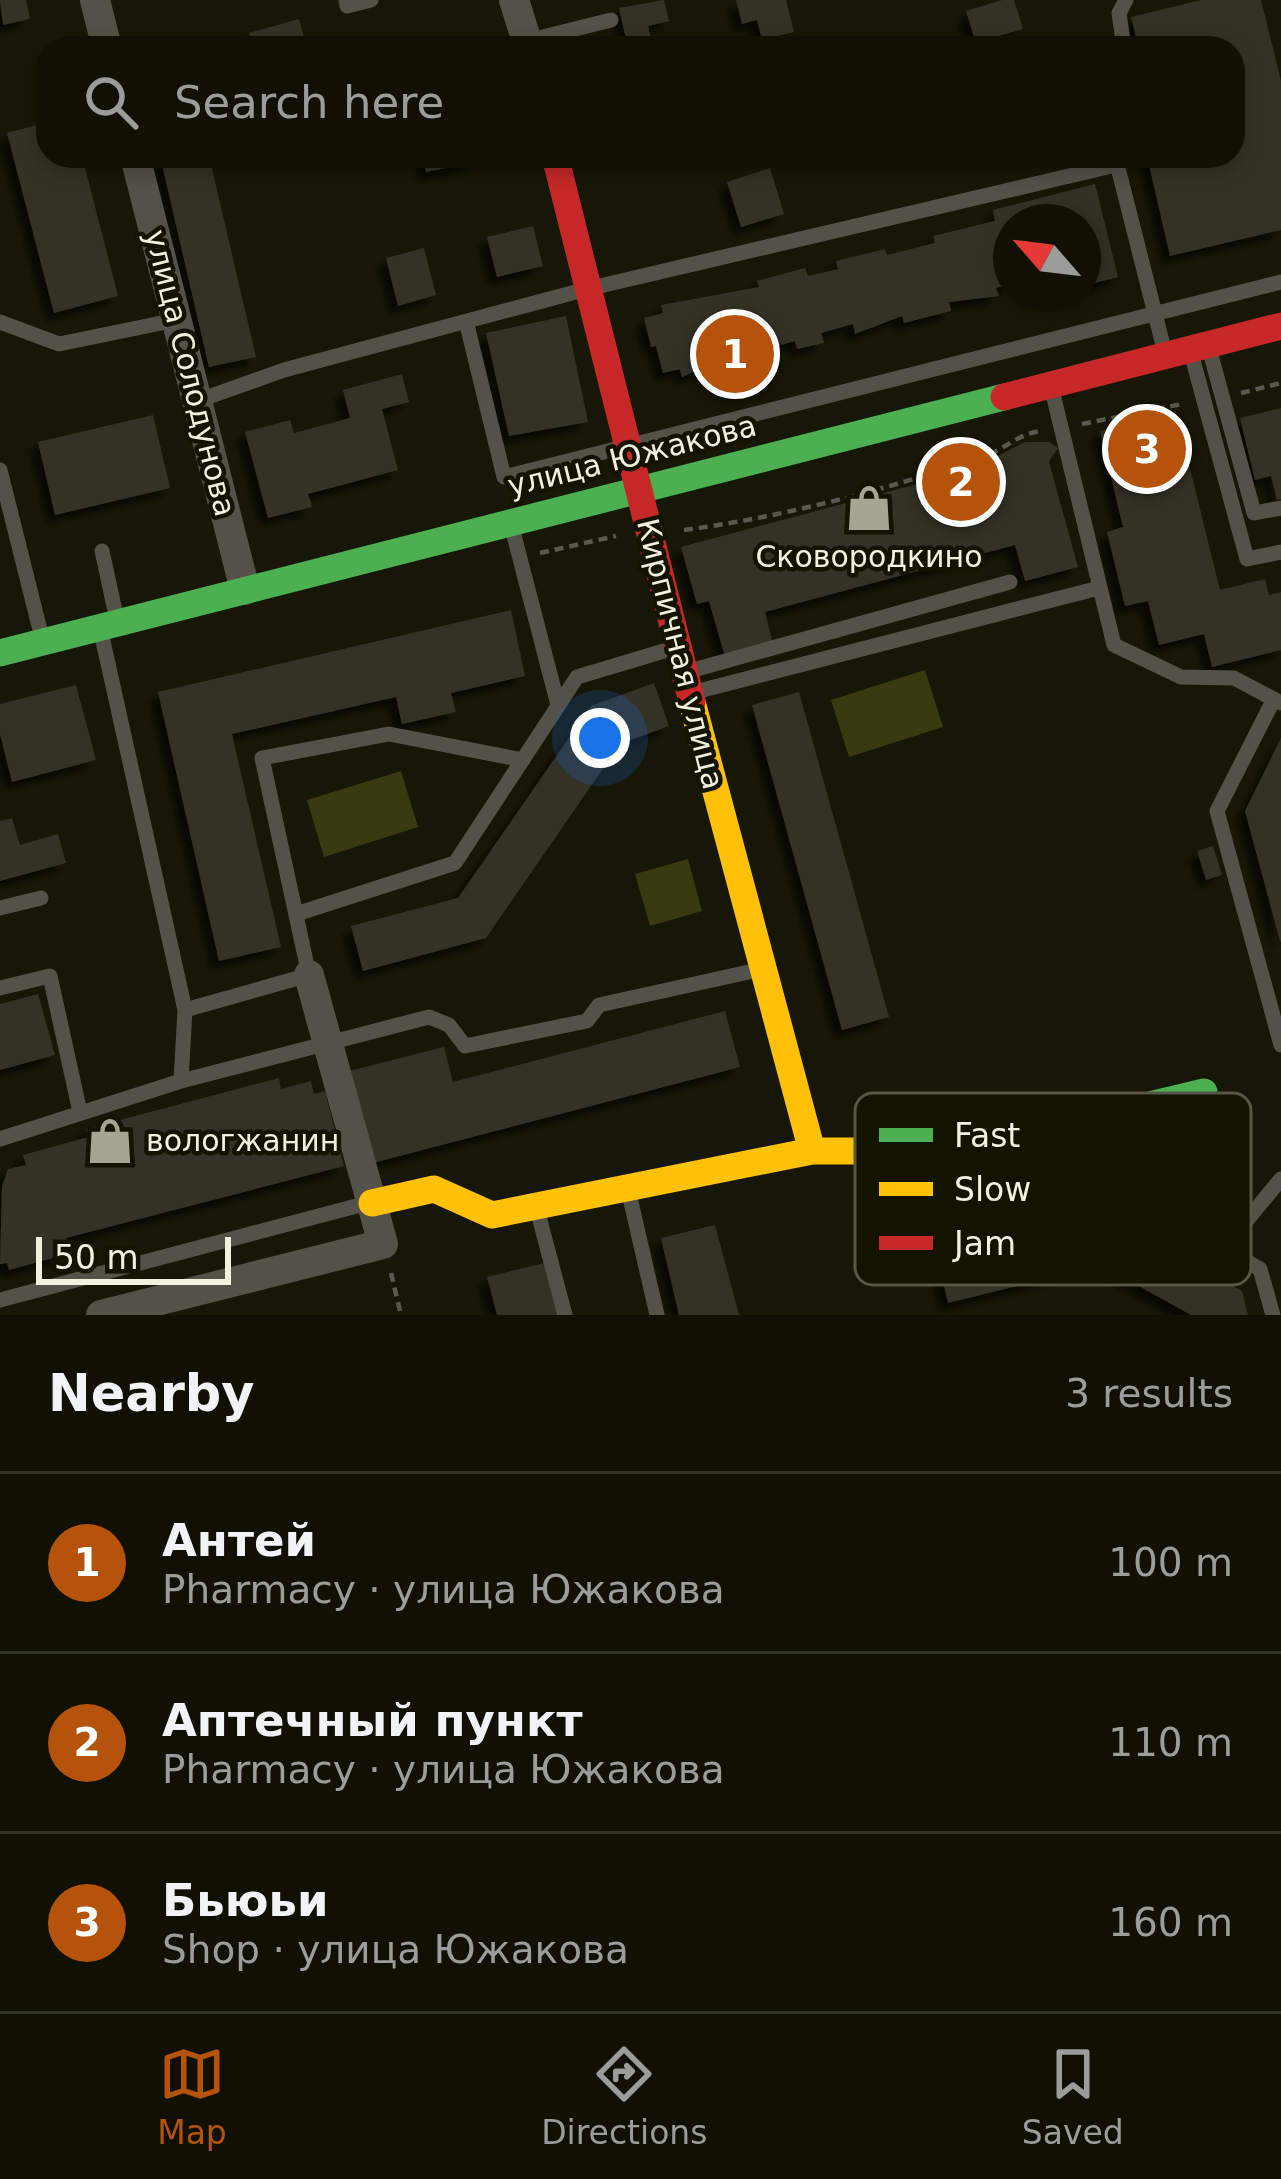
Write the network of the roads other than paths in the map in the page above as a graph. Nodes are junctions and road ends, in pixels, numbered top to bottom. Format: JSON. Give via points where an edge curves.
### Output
{"nodes":[{"id":1,"x":95,"y":0,"type":"edge"},
{"id":2,"x":346,"y":0,"type":"edge"},
{"id":3,"x":371,"y":0,"type":"edge"},
{"id":4,"x":514,"y":0,"type":"edge"},
{"id":5,"x":1126,"y":0,"type":"edge"},
{"id":6,"x":611,"y":20,"type":"dead end"},
{"id":7,"x":104,"y":36,"type":"edge"},
{"id":8,"x":525,"y":36,"type":"edge"},
{"id":9,"x":556,"y":36,"type":"edge"},
{"id":10,"x":1122,"y":36,"type":"edge"},
{"id":11,"x":138,"y":168,"type":"edge"},
{"id":12,"x":558,"y":168,"type":"edge"},
{"id":13,"x":1087,"y":168,"type":"edge"},
{"id":14,"x":1118,"y":168,"type":"edge"},
{"id":15,"x":1281,"y":282,"type":"edge"},
{"id":16,"x":587,"y":289,"type":"junction"},
{"id":17,"x":1156,"y":314,"type":"junction"},
{"id":18,"x":176,"y":320,"type":"junction"},
{"id":19,"x":0,"y":322,"type":"edge"},
{"id":20,"x":467,"y":325,"type":"junction"},
{"id":21,"x":1281,"y":326,"type":"edge"},
{"id":22,"x":1188,"y":350,"type":"junction"},
{"id":23,"x":1051,"y":384,"type":"junction"},
{"id":24,"x":197,"y":401,"type":"junction"},
{"id":25,"x":626,"y":447,"type":"junction"},
{"id":26,"x":0,"y":470,"type":"edge"},
{"id":27,"x":638,"y":489,"type":"junction"},
{"id":28,"x":1281,"y":508,"type":"edge"},
{"id":29,"x":510,"y":521,"type":"junction"},
{"id":30,"x":102,"y":551,"type":"dead end"},
{"id":31,"x":1281,"y":551,"type":"edge"},
{"id":32,"x":1010,"y":582,"type":"dead end"},
{"id":33,"x":1099,"y":588,"type":"junction"},
{"id":34,"x":245,"y":590,"type":"junction"},
{"id":35,"x":109,"y":625,"type":"junction"},
{"id":36,"x":43,"y":642,"type":"junction"},
{"id":37,"x":0,"y":653,"type":"edge"},
{"id":38,"x":683,"y":671,"type":"junction"},
{"id":39,"x":1277,"y":701,"type":"edge"},
{"id":40,"x":558,"y":705,"type":"junction"},
{"id":41,"x":523,"y":760,"type":"junction"},
{"id":42,"x":41,"y":898,"type":"dead end"},
{"id":43,"x":0,"y":908,"type":"edge"},
{"id":44,"x":296,"y":914,"type":"junction"},
{"id":45,"x":763,"y":969,"type":"junction"},
{"id":46,"x":309,"y":975,"type":"junction"},
{"id":47,"x":0,"y":988,"type":"edge"},
{"id":48,"x":185,"y":1010,"type":"junction"},
{"id":49,"x":1281,"y":1046,"type":"edge"},
{"id":50,"x":325,"y":1047,"type":"junction"},
{"id":51,"x":182,"y":1081,"type":"junction"},
{"id":52,"x":1204,"y":1092,"type":"dead end"},
{"id":53,"x":1200,"y":1093,"type":"edge"},
{"id":54,"x":80,"y":1112,"type":"junction"},
{"id":55,"x":0,"y":1139,"type":"edge"},
{"id":56,"x":812,"y":1151,"type":"junction"},
{"id":57,"x":855,"y":1151,"type":"edge"},
{"id":58,"x":1281,"y":1179,"type":"edge"},
{"id":59,"x":627,"y":1187,"type":"junction"},
{"id":60,"x":372,"y":1203,"type":"junction"},
{"id":61,"x":536,"y":1206,"type":"junction"},
{"id":62,"x":1251,"y":1215,"type":"edge"},
{"id":63,"x":1251,"y":1264,"type":"edge"},
{"id":64,"x":0,"y":1300,"type":"edge"},
{"id":65,"x":100,"y":1315,"type":"edge"},
{"id":66,"x":565,"y":1315,"type":"edge"},
{"id":67,"x":656,"y":1315,"type":"edge"},
{"id":68,"x":1274,"y":1315,"type":"edge"}],
"edges":[{"from":1,"to":7,"type":"street"},
{"from":2,"to":3,"type":"lane"},
{"from":4,"to":8,"type":"street"},
{"from":5,"to":10,"type":"lane"},
{"from":6,"to":9,"type":"lane"},
{"from":11,"to":18,"type":"street","name":"улица Солодунова"},
{"from":12,"to":16,"type":"street","name":"Кирпичная улица"},
{"from":13,"to":16,"type":"lane"},
{"from":14,"to":17,"type":"lane"},
{"from":15,"to":17,"type":"lane"},
{"from":16,"to":20,"type":"lane"},
{"from":16,"to":25,"type":"street","name":"Кирпичная улица"},
{"from":17,"to":22,"type":"lane"},
{"from":17,"to":25,"type":"lane"},
{"from":18,"to":19,"type":"lane","via":[[59,344]]},
{"from":18,"to":24,"type":"street","name":"улица Солодунова"},
{"from":20,"to":24,"type":"lane","via":[[284,370]]},
{"from":20,"to":25,"type":"lane","via":[[504,477]]},
{"from":21,"to":22,"type":"street","name":"улица Южакова"},
{"from":22,"to":23,"type":"street","name":"улица Южакова"},
{"from":22,"to":28,"type":"lane","via":[[1222,397],[1254,513]]},
{"from":22,"to":31,"type":"lane","via":[[1247,559]]},
{"from":23,"to":27,"type":"street","name":"улица Южакова"},
{"from":23,"to":33,"type":"lane"},
{"from":24,"to":34,"type":"street","name":"улица Солодунова"},
{"from":25,"to":27,"type":"street","name":"Кирпичная улица"},
{"from":26,"to":36,"type":"lane"},
{"from":27,"to":29,"type":"street","name":"улица Южакова"},
{"from":27,"to":38,"type":"street","name":"Кирпичная улица"},
{"from":29,"to":34,"type":"street","name":"улица Южакова"},
{"from":29,"to":40,"type":"lane"},
{"from":30,"to":35,"type":"lane"},
{"from":32,"to":38,"type":"lane"},
{"from":33,"to":38,"type":"lane"},
{"from":33,"to":39,"type":"lane","via":[[1114,645],[1181,677],[1234,678]]},
{"from":34,"to":35,"type":"street","name":"улица Южакова"},
{"from":35,"to":36,"type":"street","name":"улица Южакова"},
{"from":35,"to":48,"type":"lane"},
{"from":36,"to":37,"type":"street","name":"улица Южакова"},
{"from":38,"to":40,"type":"lane","via":[[577,677]]},
{"from":38,"to":45,"type":"street","name":"Кирпичная улица"},
{"from":39,"to":49,"type":"lane","via":[[1217,811]]},
{"from":40,"to":41,"type":"lane"},
{"from":41,"to":44,"type":"lane","via":[[455,863]]},
{"from":41,"to":44,"type":"lane","via":[[389,734],[262,758]]},
{"from":42,"to":43,"type":"lane"},
{"from":44,"to":46,"type":"lane"},
{"from":45,"to":50,"type":"lane","via":[[599,1005],[587,1021],[465,1046],[429,1017]]},
{"from":45,"to":56,"type":"street","name":"Кирпичная улица"},
{"from":46,"to":48,"type":"lane"},
{"from":46,"to":50,"type":"street"},
{"from":47,"to":54,"type":"lane","via":[[50,976]]},
{"from":48,"to":51,"type":"lane"},
{"from":50,"to":51,"type":"lane"},
{"from":50,"to":60,"type":"street"},
{"from":51,"to":54,"type":"lane"},
{"from":52,"to":53,"type":"street"},
{"from":54,"to":55,"type":"lane"},
{"from":56,"to":57,"type":"street"},
{"from":56,"to":59,"type":"street"},
{"from":58,"to":62,"type":"lane"},
{"from":59,"to":61,"type":"street"},
{"from":59,"to":67,"type":"lane"},
{"from":60,"to":61,"type":"street","via":[[434,1189],[492,1215]]},
{"from":60,"to":64,"type":"lane"},
{"from":60,"to":65,"type":"street","via":[[383,1244]]},
{"from":61,"to":66,"type":"lane"},
{"from":63,"to":68,"type":"lane"}]}
